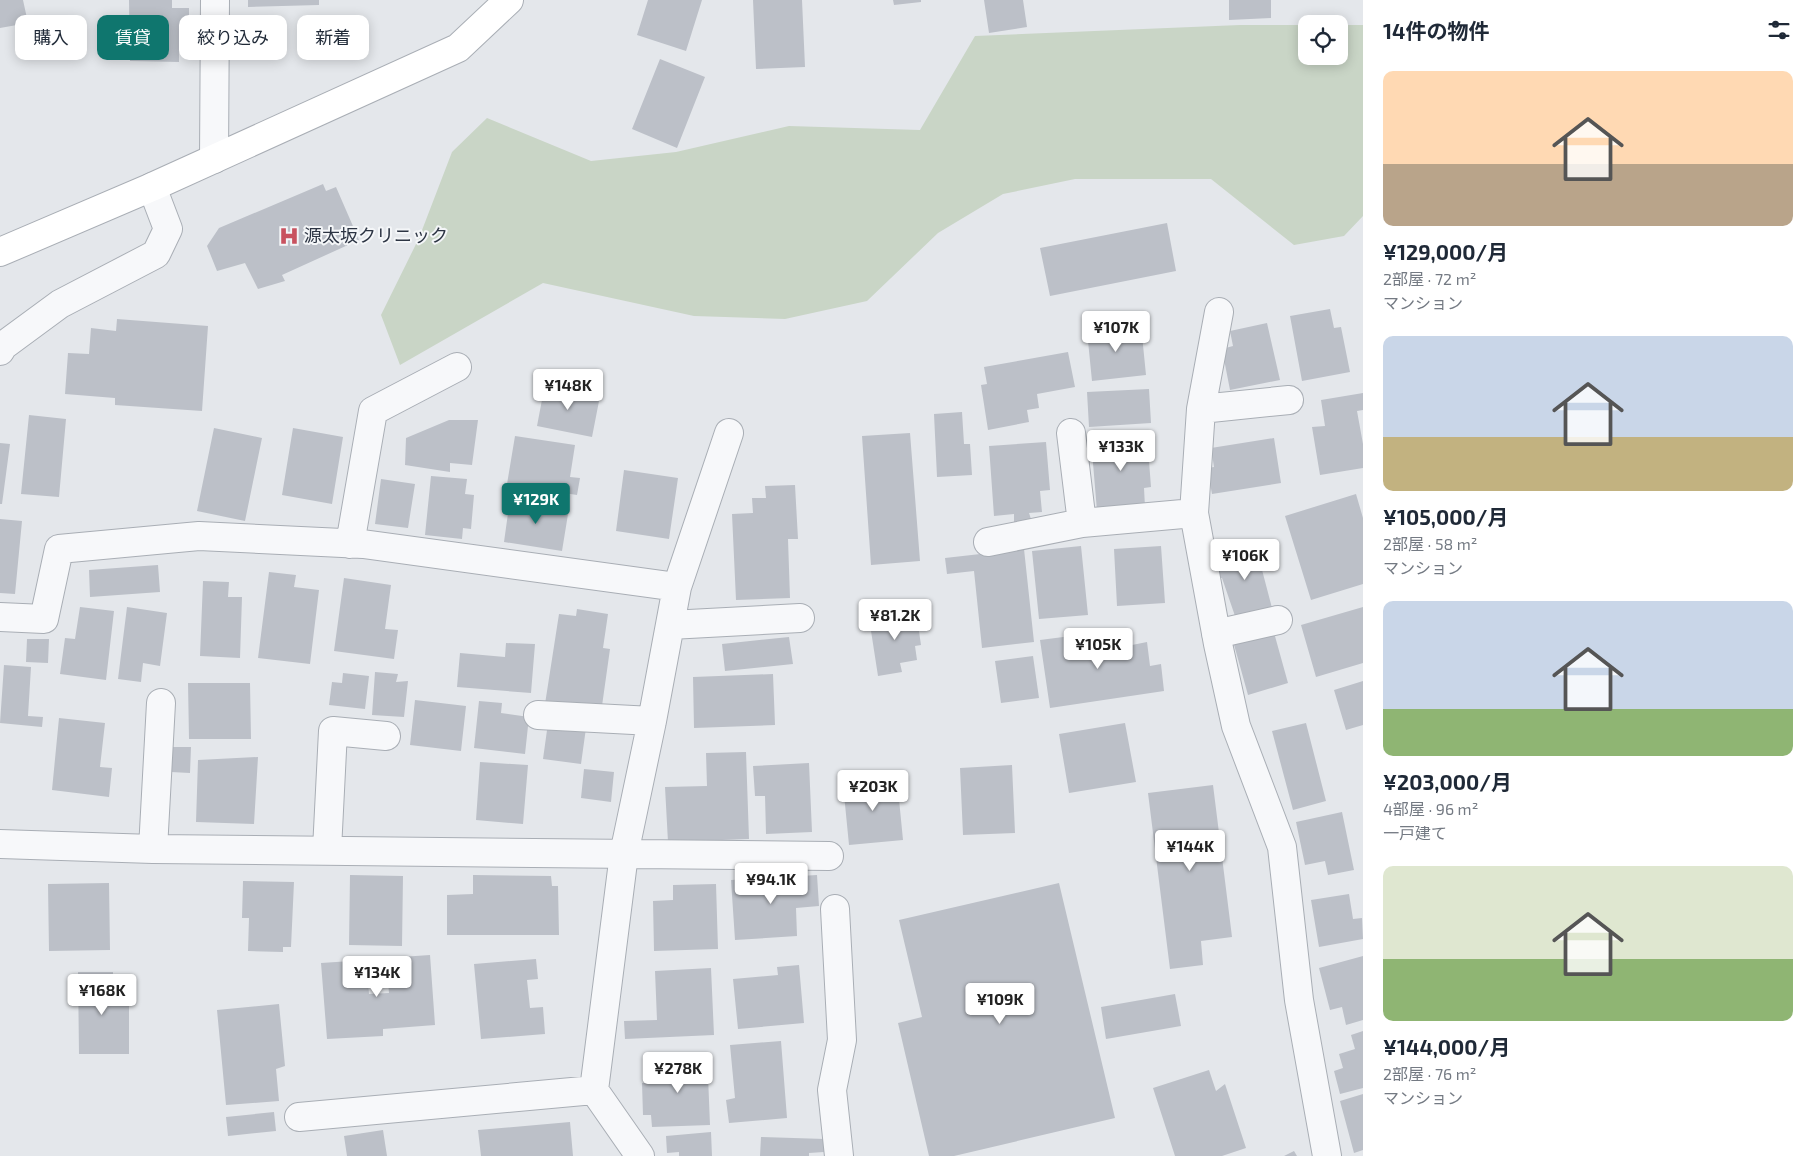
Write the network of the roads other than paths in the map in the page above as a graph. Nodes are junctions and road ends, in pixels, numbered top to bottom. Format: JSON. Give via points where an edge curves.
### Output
{"nodes":[{"id":1,"x":215,"y":0,"type":"edge"},
{"id":2,"x":509,"y":0,"type":"edge"},
{"id":3,"x":214,"y":159,"type":"junction"},
{"id":4,"x":152,"y":188,"type":"junction"},
{"id":5,"x":0,"y":252,"type":"edge"},
{"id":6,"x":1219,"y":312,"type":"dead end"},
{"id":7,"x":0,"y":351,"type":"edge"},
{"id":8,"x":457,"y":367,"type":"dead end"},
{"id":9,"x":1288,"y":400,"type":"dead end"},
{"id":10,"x":1201,"y":409,"type":"junction"},
{"id":11,"x":729,"y":432,"type":"dead end"},
{"id":12,"x":1071,"y":433,"type":"dead end"},
{"id":13,"x":1194,"y":514,"type":"junction"},
{"id":14,"x":1082,"y":523,"type":"junction"},
{"id":15,"x":988,"y":542,"type":"dead end"},
{"id":16,"x":350,"y":544,"type":"junction"},
{"id":17,"x":677,"y":587,"type":"junction"},
{"id":18,"x":0,"y":617,"type":"edge"},
{"id":19,"x":800,"y":618,"type":"dead end"},
{"id":20,"x":1278,"y":620,"type":"dead end"},
{"id":21,"x":670,"y":625,"type":"junction"},
{"id":22,"x":1216,"y":634,"type":"junction"},
{"id":23,"x":161,"y":703,"type":"dead end"},
{"id":24,"x":538,"y":715,"type":"dead end"},
{"id":25,"x":652,"y":721,"type":"junction"},
{"id":26,"x":386,"y":736,"type":"dead end"},
{"id":27,"x":0,"y":844,"type":"edge"},
{"id":28,"x":153,"y":849,"type":"junction"},
{"id":29,"x":327,"y":850,"type":"junction"},
{"id":30,"x":624,"y":854,"type":"junction"},
{"id":31,"x":829,"y":856,"type":"dead end"},
{"id":32,"x":835,"y":909,"type":"dead end"},
{"id":33,"x":594,"y":1090,"type":"junction"},
{"id":34,"x":300,"y":1116,"type":"dead end"},
{"id":35,"x":640,"y":1156,"type":"edge"},
{"id":36,"x":839,"y":1156,"type":"edge"},
{"id":37,"x":1327,"y":1156,"type":"edge"}],
"edges":[{"from":1,"to":3,"type":"street"},
{"from":2,"to":3,"type":"street","via":[[458,48]]},
{"from":3,"to":4,"type":"street"},
{"from":4,"to":5,"type":"street"},
{"from":4,"to":7,"type":"street","via":[[168,229],[156,254],[60,304]]},
{"from":6,"to":10,"type":"street"},
{"from":8,"to":16,"type":"street","via":[[373,411]]},
{"from":9,"to":10,"type":"street"},
{"from":10,"to":13,"type":"street"},
{"from":11,"to":17,"type":"street"},
{"from":12,"to":14,"type":"street"},
{"from":13,"to":14,"type":"street"},
{"from":13,"to":22,"type":"street"},
{"from":14,"to":15,"type":"street"},
{"from":16,"to":17,"type":"street"},
{"from":16,"to":18,"type":"street","via":[[199,536],[59,549],[44,620]]},
{"from":17,"to":21,"type":"street"},
{"from":19,"to":21,"type":"street"},
{"from":20,"to":22,"type":"street"},
{"from":21,"to":25,"type":"street"},
{"from":22,"to":37,"type":"street","via":[[1236,726],[1282,847],[1298,1000]]},
{"from":23,"to":28,"type":"street"},
{"from":24,"to":25,"type":"street"},
{"from":25,"to":30,"type":"street"},
{"from":26,"to":29,"type":"street","via":[[333,731]]},
{"from":27,"to":28,"type":"street"},
{"from":28,"to":29,"type":"street"},
{"from":29,"to":30,"type":"street"},
{"from":30,"to":31,"type":"street"},
{"from":30,"to":33,"type":"street"},
{"from":32,"to":36,"type":"street","via":[[842,1040],[832,1090]]},
{"from":33,"to":34,"type":"street"},
{"from":33,"to":35,"type":"street"}]}
